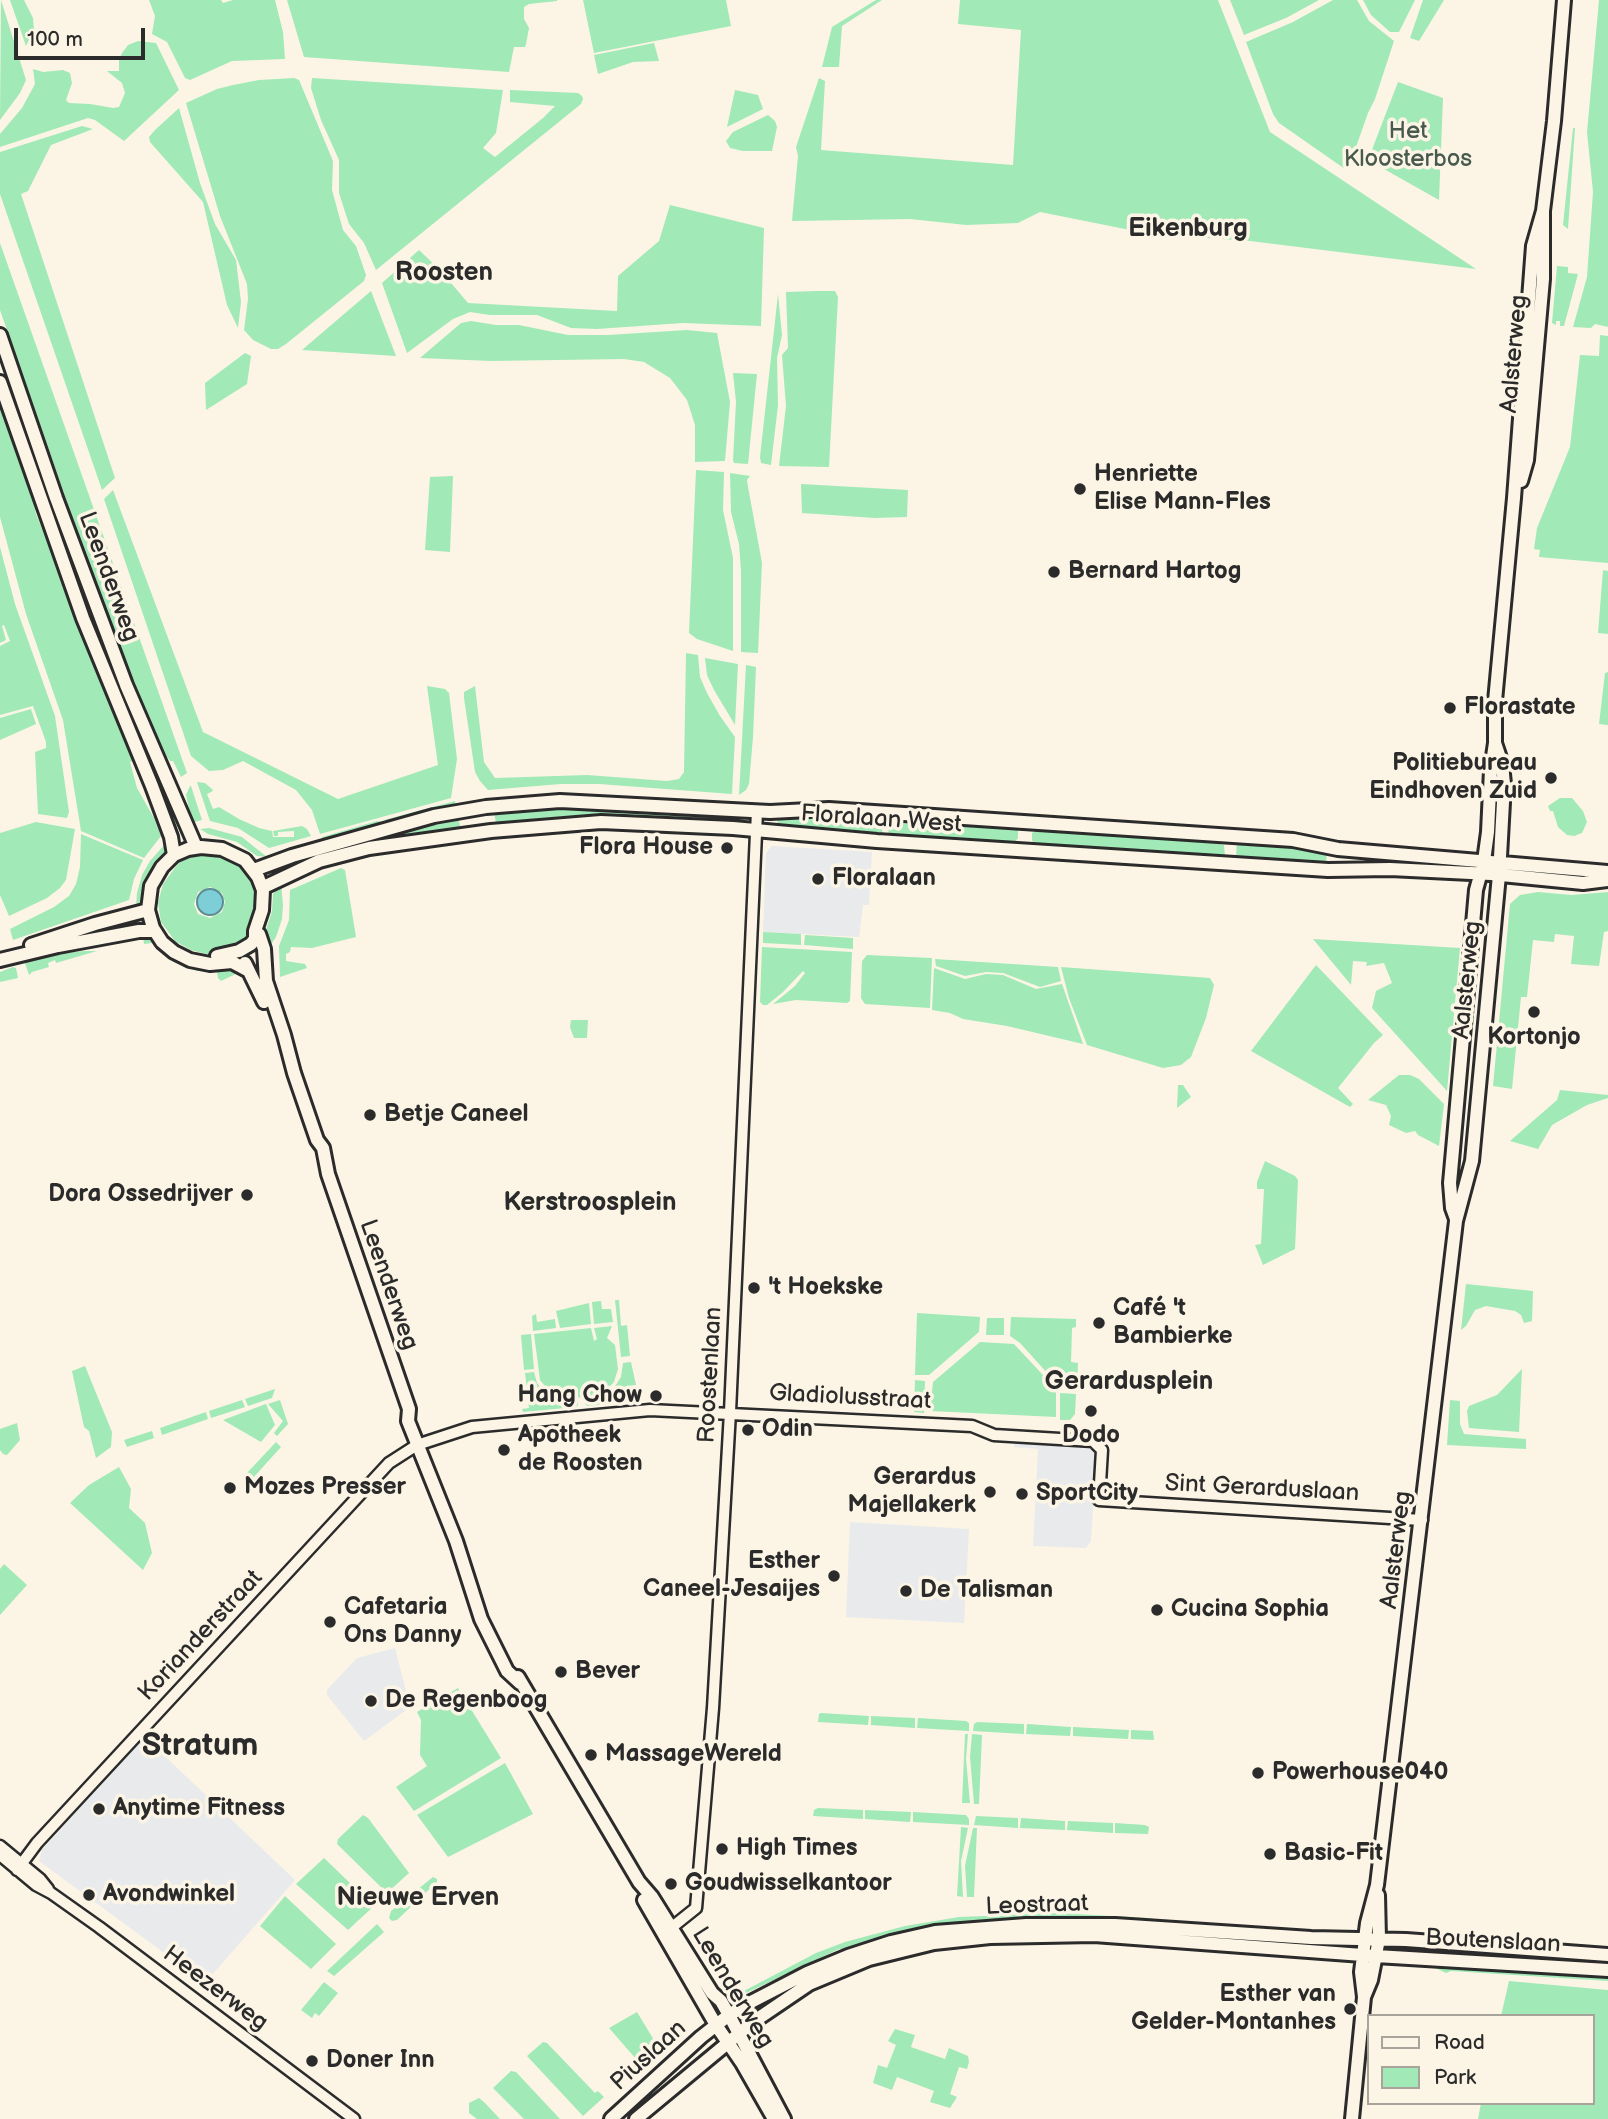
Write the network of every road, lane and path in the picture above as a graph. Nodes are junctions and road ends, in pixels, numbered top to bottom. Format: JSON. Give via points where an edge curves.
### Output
{"nodes":[{"id":1,"x":1564,"y":0,"type":"edge"},
{"id":2,"x":0,"y":335,"type":"edge"},
{"id":3,"x":0,"y":382,"type":"edge"},
{"id":4,"x":1495,"y":743,"type":"junction"},
{"id":5,"x":757,"y":811,"type":"junction"},
{"id":6,"x":756,"y":831,"type":"junction"},
{"id":7,"x":200,"y":843,"type":"junction"},
{"id":8,"x":176,"y":854,"type":"junction"},
{"id":9,"x":257,"y":867,"type":"junction"},
{"id":10,"x":1482,"y":868,"type":"junction"},
{"id":11,"x":1499,"y":869,"type":"junction"},
{"id":12,"x":1608,"y":872,"type":"edge"},
{"id":13,"x":1608,"y":880,"type":"edge"},
{"id":14,"x":268,"y":884,"type":"junction"},
{"id":15,"x":148,"y":910,"type":"junction"},
{"id":16,"x":155,"y":927,"type":"junction"},
{"id":17,"x":257,"y":937,"type":"junction"},
{"id":18,"x":0,"y":958,"type":"edge"},
{"id":19,"x":234,"y":958,"type":"junction"},
{"id":20,"x":294,"y":1073,"type":"junction"},
{"id":21,"x":1456,"y":1221,"type":"junction"},
{"id":22,"x":730,"y":1412,"type":"junction"},
{"id":23,"x":518,"y":1421,"type":"joint"},
{"id":24,"x":421,"y":1444,"type":"junction"},
{"id":25,"x":1100,"y":1500,"type":"joint"},
{"id":26,"x":1422,"y":1520,"type":"junction"},
{"id":27,"x":0,"y":1846,"type":"edge"},
{"id":28,"x":0,"y":1855,"type":"edge"},
{"id":29,"x":19,"y":1866,"type":"junction"},
{"id":30,"x":639,"y":1882,"type":"junction"},
{"id":31,"x":1377,"y":1885,"type":"junction"},
{"id":32,"x":671,"y":1928,"type":"junction"},
{"id":33,"x":1365,"y":1938,"type":"junction"},
{"id":34,"x":1379,"y":1939,"type":"junction"},
{"id":35,"x":1608,"y":1955,"type":"edge"},
{"id":36,"x":1370,"y":1956,"type":"junction"},
{"id":37,"x":1608,"y":1970,"type":"edge"},
{"id":38,"x":729,"y":2015,"type":"junction"},
{"id":39,"x":716,"y":2025,"type":"junction"},
{"id":40,"x":740,"y":2033,"type":"junction"},
{"id":41,"x":727,"y":2043,"type":"junction"},
{"id":42,"x":1356,"y":2084,"type":"junction"},
{"id":43,"x":354,"y":2119,"type":"edge"},
{"id":44,"x":611,"y":2119,"type":"edge"},
{"id":45,"x":636,"y":2119,"type":"edge"},
{"id":46,"x":774,"y":2119,"type":"edge"},
{"id":47,"x":784,"y":2119,"type":"edge"},
{"id":48,"x":1352,"y":2119,"type":"edge"},
{"id":49,"x":1357,"y":2119,"type":"edge"}],
"edges":[{"from":1,"to":4,"type":"main road","name":"Aalsterweg","via":[[1543,211],[1543,279],[1527,460],[1514,498]]},
{"from":2,"to":7,"type":"main road","name":"Leenderweg","via":[[126,685],[191,838]]},
{"from":3,"to":8,"type":"main road","name":"Leenderweg","via":[[83,618]]},
{"from":4,"to":10,"type":"main road","name":"Aalsterweg"},
{"from":4,"to":11,"type":"main road","name":"Aalsterweg","via":[[1504,784]]},
{"from":5,"to":6,"type":"street","name":"Roostenlaan"},
{"from":5,"to":9,"type":"main road","name":"Floralaan West","via":[[599,801],[510,804],[434,816]]},
{"from":5,"to":10,"type":"main road","name":"Floralaan West","via":[[829,809],[1268,838]]},
{"from":6,"to":10,"type":"main road","name":"Floralaan West","via":[[1328,870]]},
{"from":6,"to":14,"type":"main road","name":"Floralaan West","via":[[601,822],[491,831],[348,852]]},
{"from":6,"to":22,"type":"street","name":"Roostenlaan"},
{"from":7,"to":8,"type":"main road"},
{"from":7,"to":9,"type":"main road","via":[[236,846]]},
{"from":8,"to":15,"type":"main road","via":[[155,879]]},
{"from":8,"to":16,"type":"main road","via":[[177,861],[156,892]]},
{"from":9,"to":14,"type":"main road"},
{"from":9,"to":17,"type":"main road","via":[[264,896]]},
{"from":10,"to":11,"type":"main road","name":"Floralaan West"},
{"from":10,"to":21,"type":"main road","name":"Aalsterweg","via":[[1476,890],[1450,1183]]},
{"from":11,"to":12,"type":"main road"},
{"from":11,"to":13,"type":"main road","via":[[1565,883]]},
{"from":11,"to":21,"type":"main road","name":"Aalsterweg","via":[[1472,1161]]},
{"from":14,"to":17,"type":"main road","via":[[268,915]]},
{"from":15,"to":16,"type":"main road"},
{"from":15,"to":18,"type":"main road"},
{"from":16,"to":18,"type":"main road"},
{"from":16,"to":19,"type":"main road","via":[[166,946],[190,960],[210,964]]},
{"from":17,"to":19,"type":"main road"},
{"from":17,"to":20,"type":"main road","name":"Leenderweg","via":[[264,949],[269,992]]},
{"from":19,"to":20,"type":"main road","name":"Leenderweg","via":[[258,985],[284,1059]]},
{"from":20,"to":24,"type":"main road","name":"Leenderweg","via":[[409,1409],[408,1421]]},
{"from":21,"to":26,"type":"main road","name":"Aalsterweg"},
{"from":22,"to":23,"type":"street","name":"Gladiolusstraat","via":[[639,1411]]},
{"from":22,"to":25,"type":"street","name":"Gladiolusstraat","via":[[967,1426],[994,1435],[1093,1441],[1101,1450]]},
{"from":22,"to":32,"type":"street","name":"Roostenlaan","via":[[696,1908]]},
{"from":23,"to":24,"type":"street","name":"Korianderstraat","via":[[472,1427]]},
{"from":24,"to":29,"type":"street","name":"Korianderstraat","via":[[390,1463]]},
{"from":24,"to":30,"type":"main road","name":"Leenderweg","via":[[425,1467],[492,1642]]},
{"from":25,"to":26,"type":"street","name":"Sint Gerarduslaan"},
{"from":26,"to":31,"type":"main road","name":"Aalsterweg"},
{"from":27,"to":29,"type":"street","name":"Heezerweg"},
{"from":28,"to":29,"type":"street","name":"Heezerweg"},
{"from":29,"to":43,"type":"street","name":"Heezerweg","via":[[36,1885]]},
{"from":30,"to":32,"type":"main road","name":"Leenderweg"},
{"from":30,"to":39,"type":"main road","name":"Leenderweg","via":[[644,1900]]},
{"from":31,"to":33,"type":"main road","name":"Aalsterweg"},
{"from":31,"to":34,"type":"main road","name":"Aalsterweg"},
{"from":32,"to":38,"type":"main road","name":"Leenderweg"},
{"from":33,"to":34,"type":"main road","name":"Leostraat"},
{"from":33,"to":36,"type":"main road","name":"Aalsterweg"},
{"from":33,"to":38,"type":"main road","name":"Leostraat","via":[[1088,1925],[959,1929],[848,1956]]},
{"from":34,"to":35,"type":"main road","name":"Boutenslaan"},
{"from":34,"to":36,"type":"main road","name":"Aalsterweg"},
{"from":36,"to":37,"type":"main road","name":"Boutenslaan"},
{"from":36,"to":40,"type":"main road","name":"Leostraat","via":[[1094,1935],[952,1940],[892,1952],[834,1972],[794,1993]]},
{"from":36,"to":42,"type":"main road","name":"Aalsterweg","via":[[1371,1980],[1364,1997]]},
{"from":38,"to":39,"type":"main road","name":"Leostraat"},
{"from":38,"to":40,"type":"main road","name":"Leenderweg"},
{"from":39,"to":41,"type":"main road","name":"Leenderweg"},
{"from":39,"to":44,"type":"main road","name":"Piuslaan"},
{"from":40,"to":41,"type":"main road","name":"Leostraat"},
{"from":40,"to":47,"type":"main road","name":"Leenderweg"},
{"from":41,"to":45,"type":"main road","name":"Piuslaan"},
{"from":41,"to":46,"type":"main road","name":"Leenderweg"},
{"from":42,"to":48,"type":"main road","name":"Aalsterweg"},
{"from":42,"to":49,"type":"main road","name":"Aalsterweg"}]}
